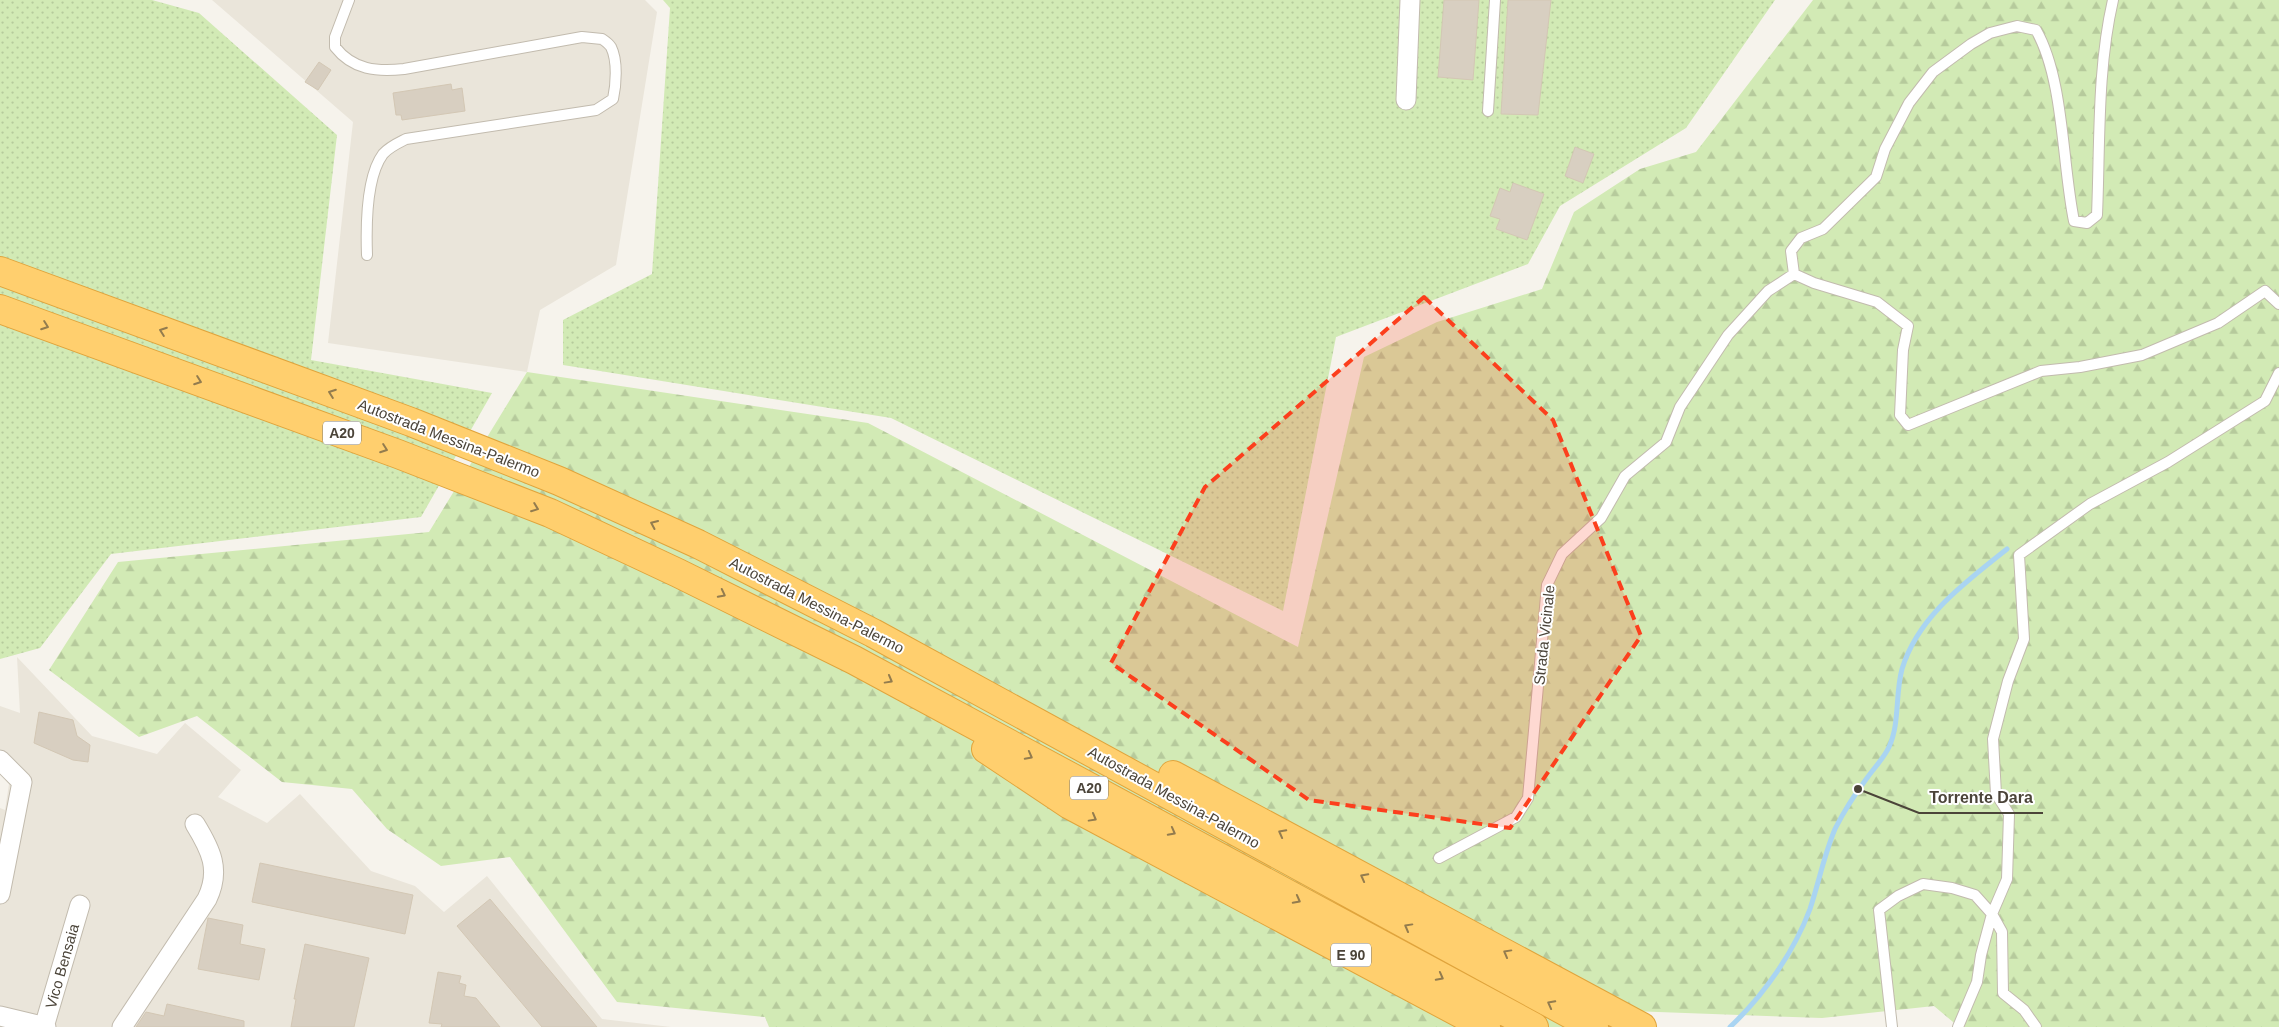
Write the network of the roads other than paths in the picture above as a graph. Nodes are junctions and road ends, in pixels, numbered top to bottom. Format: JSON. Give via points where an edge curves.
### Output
{"nodes":[{"id":1,"x":349,"y":0,"type":"edge"},
{"id":2,"x":1410,"y":0,"type":"edge"},
{"id":3,"x":1496,"y":0,"type":"edge"},
{"id":4,"x":2113,"y":0,"type":"edge"},
{"id":5,"x":1406,"y":100,"type":"dead end"},
{"id":6,"x":1488,"y":111,"type":"dead end"},
{"id":7,"x":367,"y":254,"type":"dead end"},
{"id":8,"x":0,"y":271,"type":"edge"},
{"id":9,"x":1794,"y":274,"type":"junction"},
{"id":10,"x":2279,"y":304,"type":"edge"},
{"id":11,"x":0,"y":308,"type":"edge"},
{"id":12,"x":2279,"y":373,"type":"edge"},
{"id":13,"x":940,"y":669,"type":"junction"},
{"id":14,"x":924,"y":700,"type":"junction"},
{"id":15,"x":0,"y":760,"type":"edge"},
{"id":16,"x":195,"y":824,"type":"dead end"},
{"id":17,"x":1439,"y":858,"type":"dead end"},
{"id":18,"x":0,"y":894,"type":"edge"},
{"id":19,"x":80,"y":905,"type":"dead end"},
{"id":20,"x":1992,"y":914,"type":"junction"},
{"id":21,"x":0,"y":1016,"type":"edge"},
{"id":22,"x":45,"y":1027,"type":"edge"},
{"id":23,"x":122,"y":1027,"type":"edge"},
{"id":24,"x":1486,"y":1027,"type":"edge"},
{"id":25,"x":1534,"y":1027,"type":"edge"},
{"id":26,"x":1594,"y":1027,"type":"edge"},
{"id":27,"x":1642,"y":1027,"type":"edge"},
{"id":28,"x":1892,"y":1027,"type":"edge"},
{"id":29,"x":1958,"y":1027,"type":"edge"},
{"id":30,"x":2036,"y":1027,"type":"edge"}],
"edges":[{"from":1,"to":7,"type":"lane","via":[[335,36],[335,47],[340,54],[365,69],[383,72],[404,69],[582,37],[602,39],[611,47],[616,87],[613,100],[596,110],[406,139],[394,144],[384,153],[372,180]]},
{"from":2,"to":5,"type":"street"},
{"from":3,"to":6,"type":"lane"},
{"from":4,"to":9,"type":"lane","via":[[2101,103],[2097,215],[2088,223],[2074,221],[2047,48],[2036,30],[2017,26],[1990,33],[1933,72],[1909,103],[1876,177],[1823,229],[1801,238],[1791,251]]},
{"from":13,"to":8,"type":"highway","name":"Autostrada Messina-Palermo","number":"A20","one_way":true,"via":[[698,544],[559,481],[411,422]]},
{"from":9,"to":10,"type":"lane","via":[[1877,302],[1908,326],[1903,350],[1900,415],[1908,425],[2041,371],[2142,355],[2218,323],[2265,291]]},
{"from":9,"to":17,"type":"lane","name":"Strada Vicinale","via":[[1768,291],[1728,335],[1680,407],[1666,442],[1625,476],[1601,518],[1562,554],[1547,585],[1528,798],[1516,817]]},
{"from":11,"to":14,"type":"highway","name":"Autostrada Messina-Palermo","number":"A20","one_way":true,"via":[[407,457],[550,513],[854,660]]},
{"from":12,"to":20,"type":"lane","via":[[2265,401],[2168,462],[2090,504],[2020,555],[2024,639],[2008,681],[1993,739],[1996,794],[2009,814],[2007,879]]},
{"from":26,"to":13,"type":"highway","name":"Autostrada Messina-Palermo","number":"A20","one_way":true},
{"from":27,"to":13,"type":"highway","one_way":true,"via":[[1036,701]]},
{"from":14,"to":24,"type":"highway","number":"E 90","one_way":true,"via":[[1020,774],[1062,800]]},
{"from":14,"to":25,"type":"highway","name":"Autostrada Messina-Palermo","number":"A20","one_way":true},
{"from":15,"to":18,"type":"street","via":[[22,782]]},
{"from":16,"to":23,"type":"street","via":[[212,858],[213,886]]},
{"from":19,"to":22,"type":"street","name":"Vico Bensaia"},
{"from":20,"to":28,"type":"lane","via":[[1976,895],[1923,884],[1879,910]]},
{"from":20,"to":29,"type":"lane","via":[[1976,982]]},
{"from":20,"to":30,"type":"lane","via":[[2002,932],[2003,993],[2024,1010]]},
{"from":21,"to":22,"type":"street"}]}
